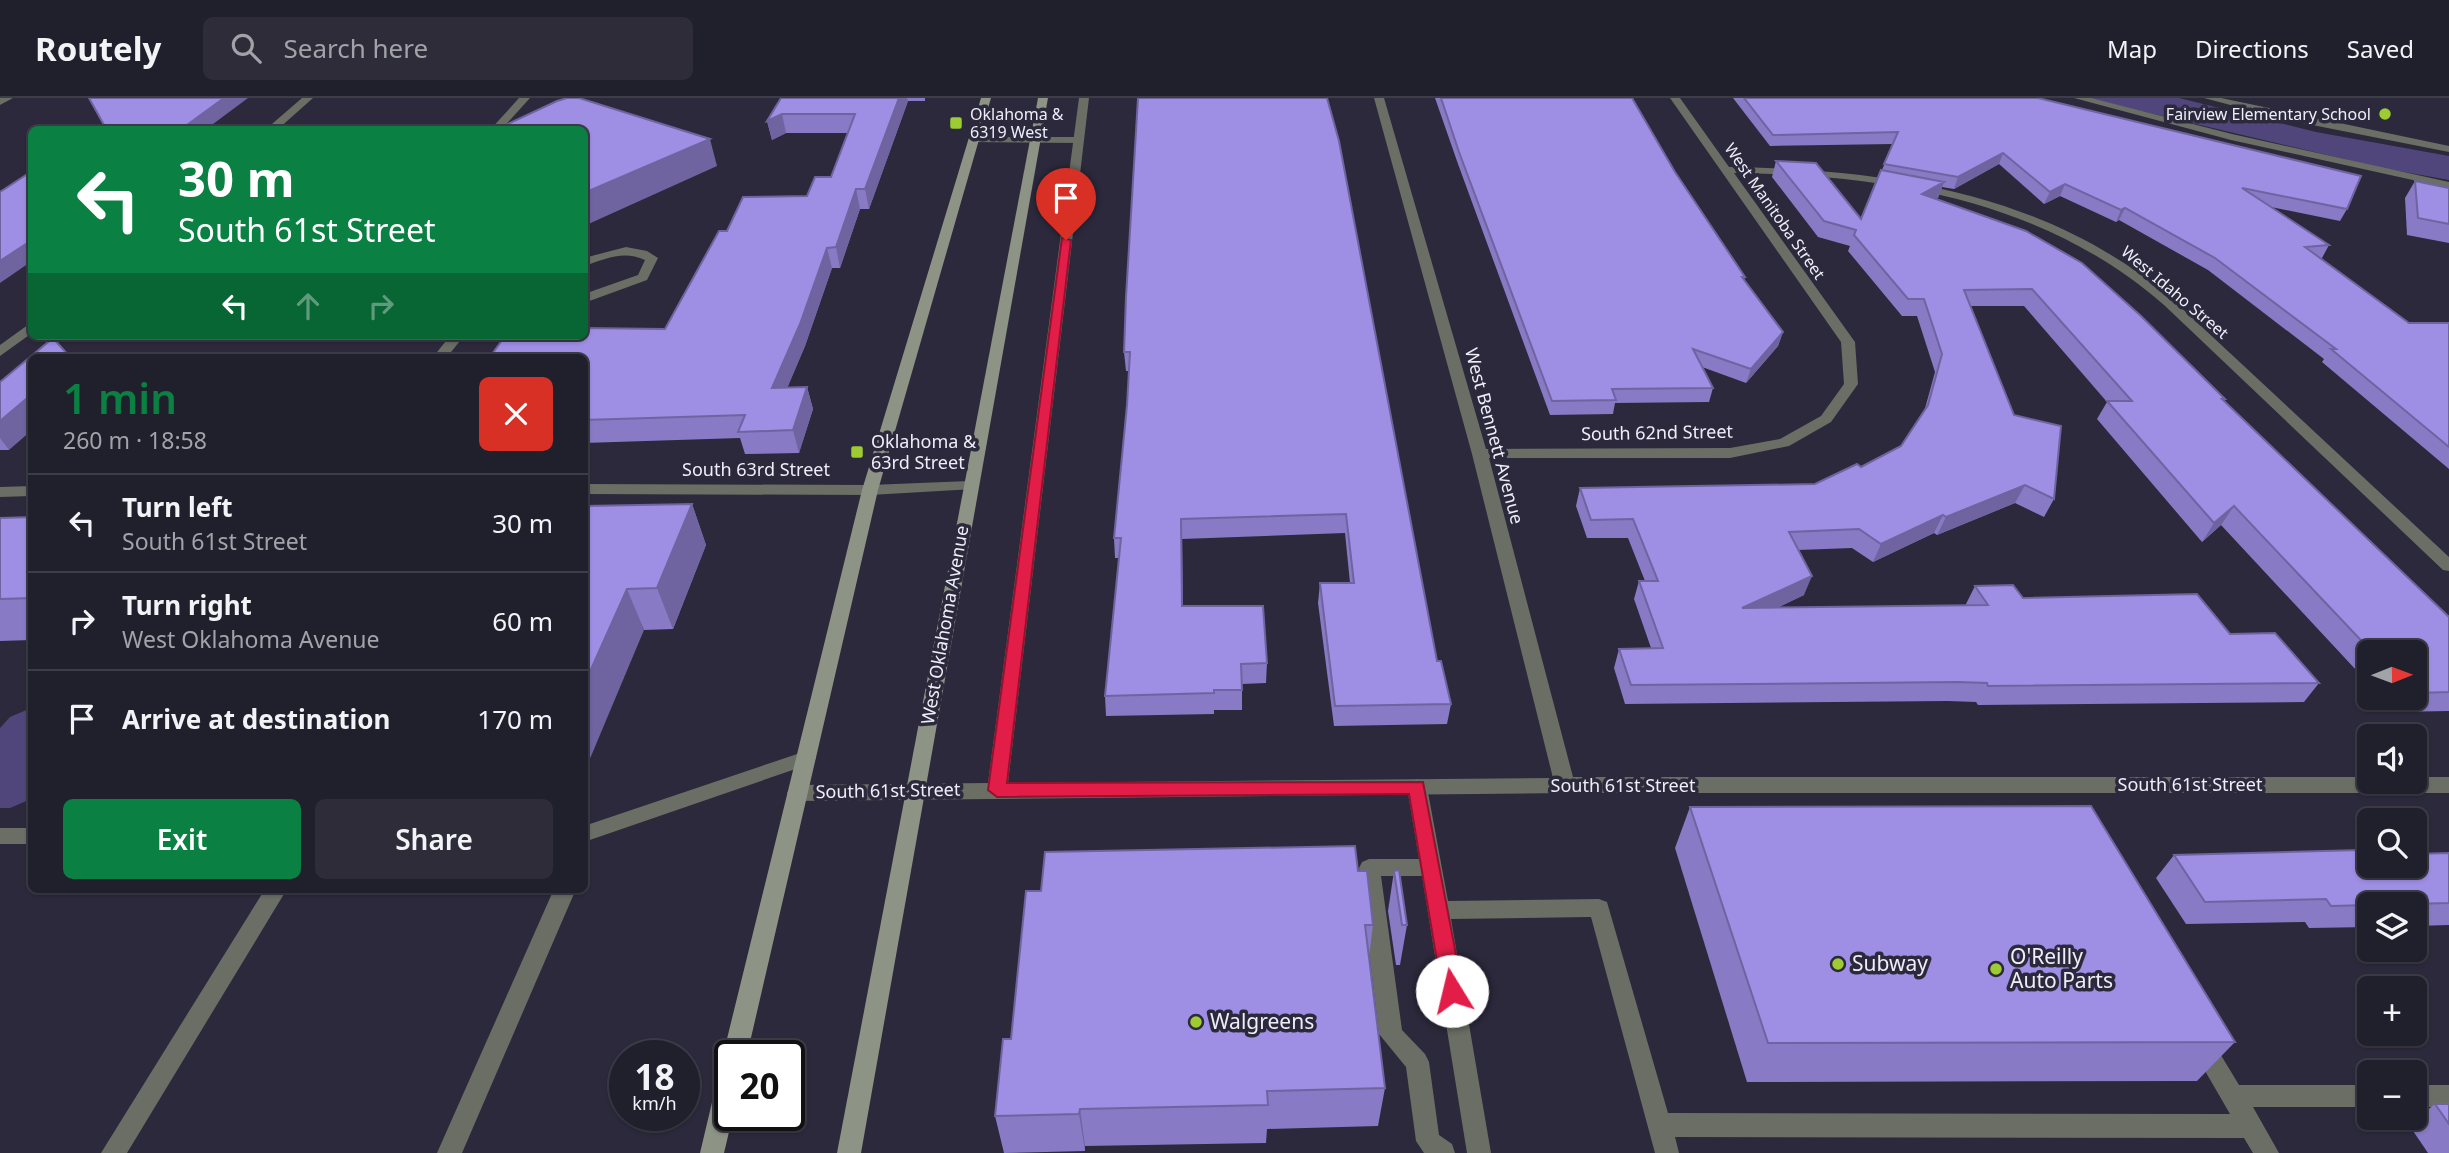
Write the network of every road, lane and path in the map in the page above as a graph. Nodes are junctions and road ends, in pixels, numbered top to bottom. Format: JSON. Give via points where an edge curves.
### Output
{"nodes":[{"id":1,"x":8,"y":98,"type":"edge"},
{"id":2,"x":309,"y":98,"type":"edge"},
{"id":3,"x":525,"y":98,"type":"edge"},
{"id":4,"x":986,"y":98,"type":"edge"},
{"id":5,"x":1044,"y":98,"type":"edge"},
{"id":6,"x":1084,"y":98,"type":"edge"},
{"id":7,"x":1379,"y":98,"type":"edge"},
{"id":8,"x":1675,"y":98,"type":"edge"},
{"id":9,"x":2079,"y":98,"type":"edge"},
{"id":10,"x":2209,"y":98,"type":"edge"},
{"id":11,"x":0,"y":102,"type":"edge"},
{"id":12,"x":275,"y":126,"type":"edge"},
{"id":13,"x":499,"y":126,"type":"edge"},
{"id":14,"x":1035,"y":139,"type":"junction"},
{"id":15,"x":975,"y":140,"type":"junction"},
{"id":16,"x":1079,"y":140,"type":"junction"},
{"id":17,"x":2449,"y":149,"type":"edge"},
{"id":18,"x":1727,"y":170,"type":"junction"},
{"id":19,"x":2449,"y":185,"type":"edge"},
{"id":20,"x":588,"y":260,"type":"edge"},
{"id":21,"x":588,"y":298,"type":"edge"},
{"id":22,"x":28,"y":329,"type":"edge"},
{"id":23,"x":454,"y":340,"type":"edge"},
{"id":24,"x":1848,"y":342,"type":"joint"},
{"id":25,"x":0,"y":352,"type":"edge"},
{"id":26,"x":442,"y":354,"type":"edge"},
{"id":27,"x":1480,"y":454,"type":"junction"},
{"id":28,"x":969,"y":486,"type":"junction"},
{"id":29,"x":588,"y":489,"type":"edge"},
{"id":30,"x":870,"y":490,"type":"junction"},
{"id":31,"x":28,"y":491,"type":"edge"},
{"id":32,"x":0,"y":492,"type":"edge"},
{"id":33,"x":2449,"y":566,"type":"edge"},
{"id":34,"x":806,"y":758,"type":"junction"},
{"id":35,"x":1565,"y":785,"type":"junction"},
{"id":36,"x":2449,"y":785,"type":"edge"},
{"id":37,"x":1416,"y":787,"type":"junction"},
{"id":38,"x":917,"y":790,"type":"junction"},
{"id":39,"x":997,"y":790,"type":"junction"},
{"id":40,"x":797,"y":793,"type":"junction"},
{"id":41,"x":0,"y":836,"type":"edge"},
{"id":42,"x":28,"y":836,"type":"edge"},
{"id":43,"x":588,"y":837,"type":"edge"},
{"id":44,"x":1432,"y":867,"type":"junction"},
{"id":45,"x":274,"y":893,"type":"edge"},
{"id":46,"x":563,"y":893,"type":"edge"},
{"id":47,"x":1439,"y":909,"type":"junction"},
{"id":48,"x":2190,"y":1024,"type":"edge"},
{"id":49,"x":739,"y":1040,"type":"edge"},
{"id":50,"x":2233,"y":1096,"type":"junction"},
{"id":51,"x":2357,"y":1096,"type":"edge"},
{"id":52,"x":2427,"y":1096,"type":"edge"},
{"id":53,"x":2449,"y":1096,"type":"edge"},
{"id":54,"x":1660,"y":1125,"type":"junction"},
{"id":55,"x":2252,"y":1126,"type":"junction"},
{"id":56,"x":717,"y":1131,"type":"edge"},
{"id":57,"x":113,"y":1153,"type":"edge"},
{"id":58,"x":449,"y":1153,"type":"edge"},
{"id":59,"x":712,"y":1153,"type":"edge"},
{"id":60,"x":849,"y":1153,"type":"edge"},
{"id":61,"x":1443,"y":1153,"type":"edge"},
{"id":62,"x":1479,"y":1153,"type":"edge"},
{"id":63,"x":1667,"y":1153,"type":"edge"},
{"id":64,"x":2267,"y":1153,"type":"edge"}],
"edges":[{"from":1,"to":11,"type":"street"},
{"from":2,"to":12,"type":"street"},
{"from":3,"to":13,"type":"street"},
{"from":4,"to":15,"type":"main road"},
{"from":5,"to":14,"type":"main road","name":"West Oklahoma Avenue"},
{"from":6,"to":16,"type":"street"},
{"from":7,"to":27,"type":"street","name":"West Bennett Avenue"},
{"from":8,"to":18,"type":"street","name":"West Manitoba Street"},
{"from":9,"to":19,"type":"street"},
{"from":10,"to":17,"type":"street"},
{"from":14,"to":15,"type":"street"},
{"from":14,"to":16,"type":"street"},
{"from":14,"to":28,"type":"main road","name":"West Oklahoma Avenue"},
{"from":15,"to":30,"type":"main road"},
{"from":16,"to":39,"type":"street"},
{"from":18,"to":24,"type":"street","name":"West Manitoba Street"},
{"from":18,"to":33,"type":"street","name":"West Idaho Street","via":[[1843,174],[1909,184],[1965,196],[2066,234],[2123,266],[2175,311]]},
{"from":20,"to":21,"type":"street","via":[[635,249],[652,258],[643,277]]},
{"from":22,"to":25,"type":"street"},
{"from":23,"to":26,"type":"street"},
{"from":24,"to":27,"type":"street","name":"South 62nd Street","via":[[1851,384],[1826,419],[1784,443],[1730,453]]},
{"from":27,"to":35,"type":"street","name":"West Bennett Avenue"},
{"from":28,"to":30,"type":"street","name":"South 63rd Street"},
{"from":28,"to":38,"type":"main road","name":"West Oklahoma Avenue"},
{"from":29,"to":30,"type":"street","name":"South 63rd Street"},
{"from":30,"to":34,"type":"main road"},
{"from":31,"to":32,"type":"street"},
{"from":34,"to":40,"type":"main road"},
{"from":34,"to":43,"type":"street"},
{"from":35,"to":36,"type":"street","name":"South 61st Street"},
{"from":35,"to":37,"type":"street","name":"South 61st Street"},
{"from":37,"to":39,"type":"street","name":"South 61st Street"},
{"from":37,"to":44,"type":"street"},
{"from":38,"to":39,"type":"street","name":"South 61st Street"},
{"from":38,"to":40,"type":"street","name":"South 61st Street"},
{"from":38,"to":60,"type":"main road","name":"West Oklahoma Avenue"},
{"from":40,"to":49,"type":"main road"},
{"from":41,"to":42,"type":"street"},
{"from":44,"to":47,"type":"street"},
{"from":44,"to":61,"type":"street","via":[[1368,868],[1391,1034],[1417,1062],[1428,1141]]},
{"from":45,"to":57,"type":"street"},
{"from":46,"to":58,"type":"street"},
{"from":47,"to":54,"type":"street","via":[[1599,908]]},
{"from":47,"to":62,"type":"street"},
{"from":48,"to":50,"type":"street"},
{"from":50,"to":51,"type":"street"},
{"from":50,"to":55,"type":"street"},
{"from":52,"to":53,"type":"street"},
{"from":54,"to":55,"type":"street"},
{"from":54,"to":63,"type":"street"},
{"from":55,"to":64,"type":"street"},
{"from":56,"to":59,"type":"main road"}]}
